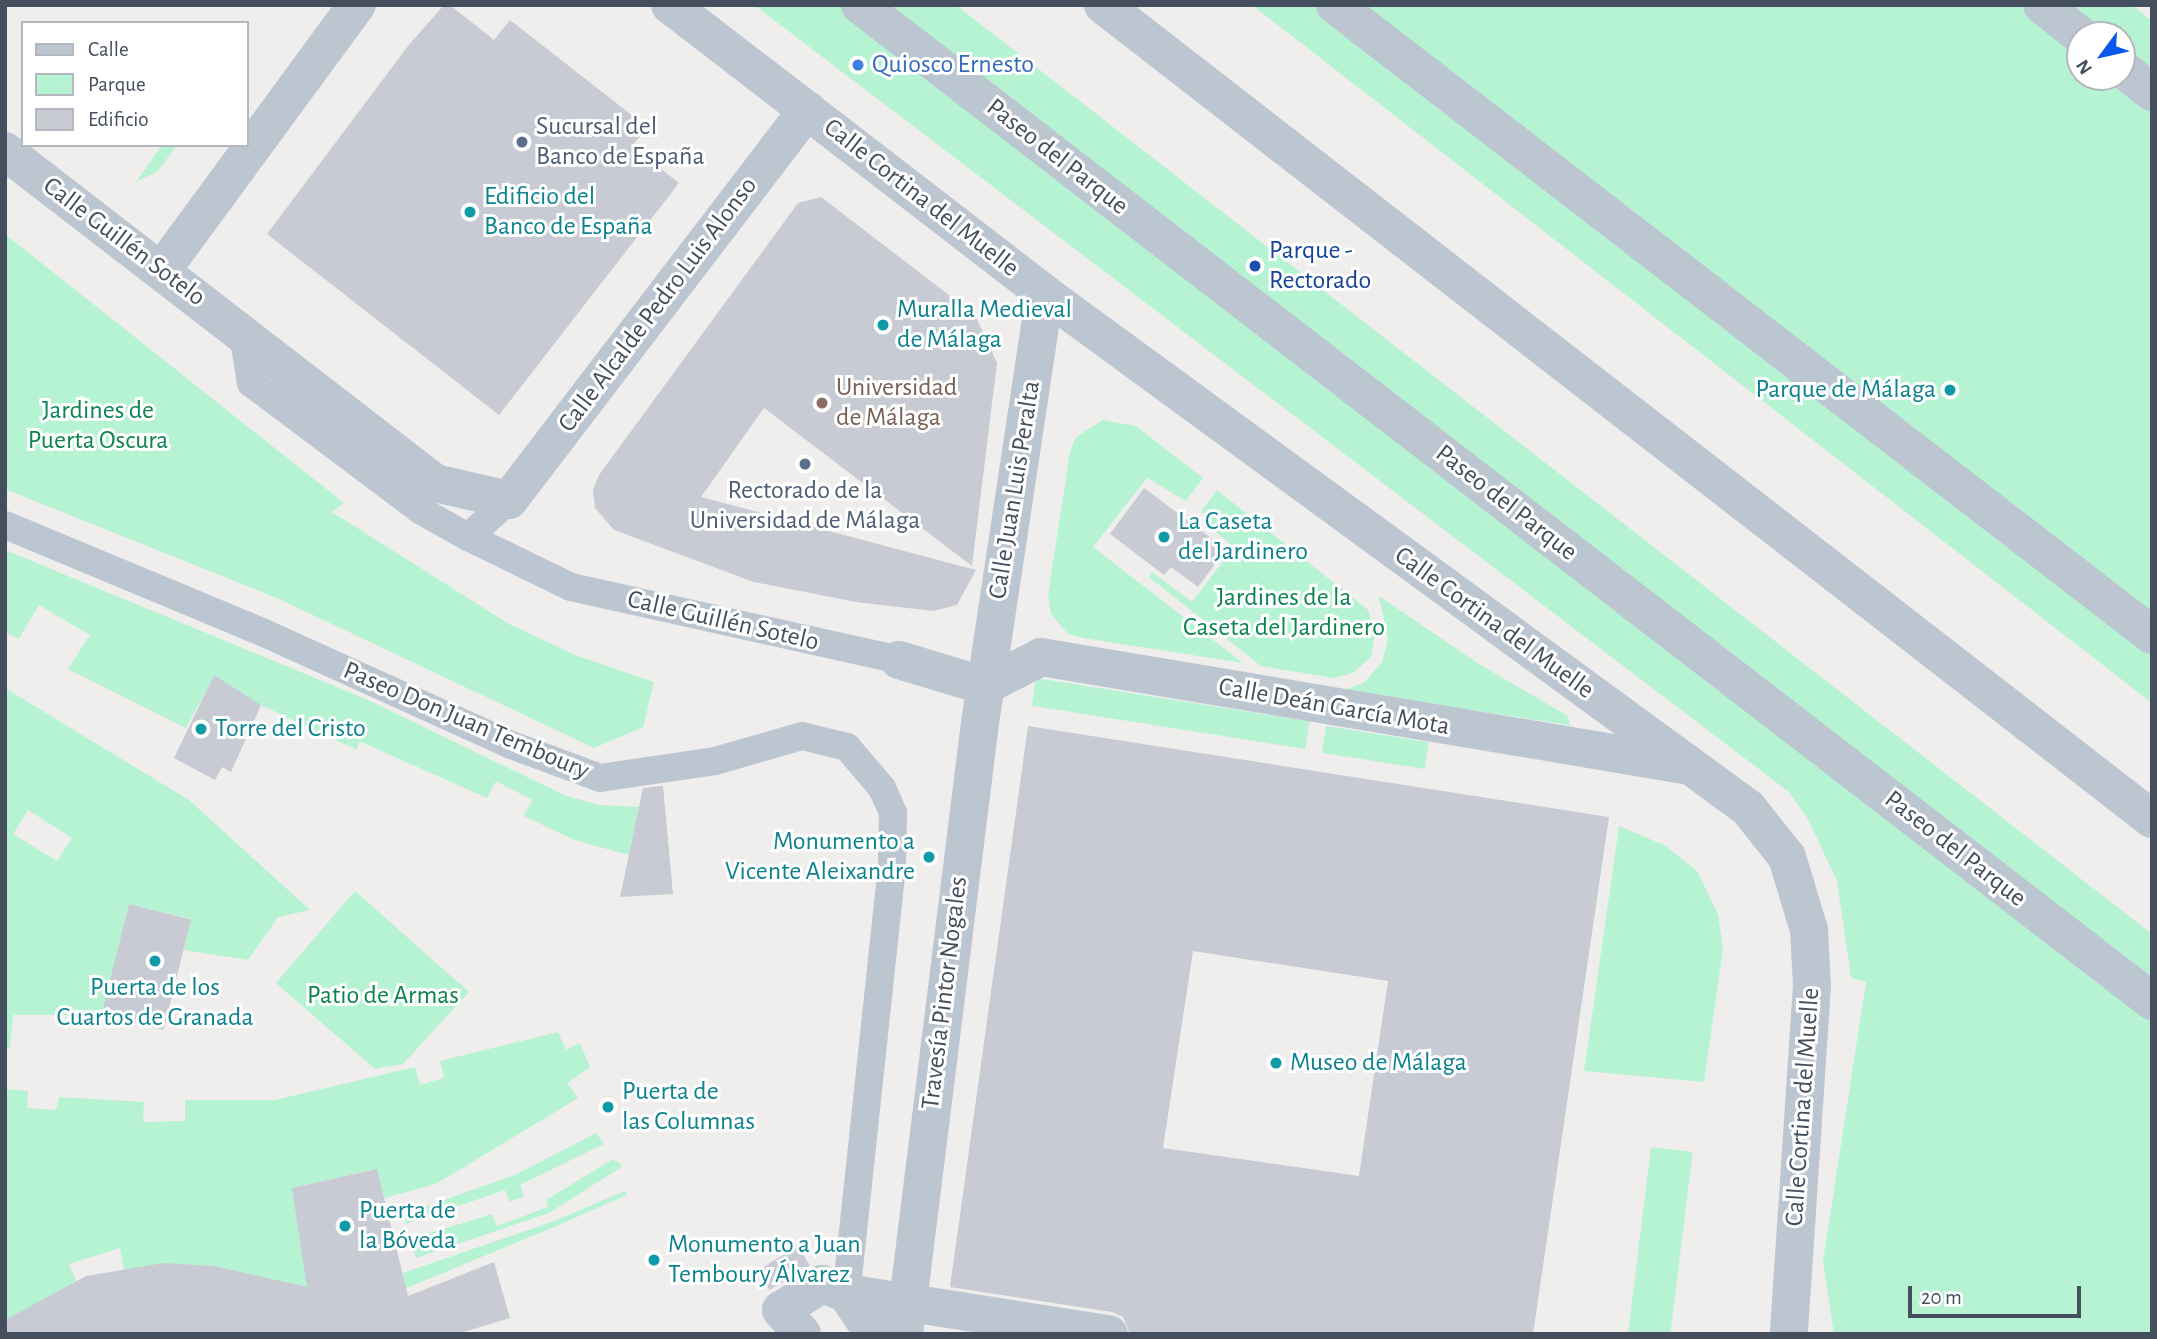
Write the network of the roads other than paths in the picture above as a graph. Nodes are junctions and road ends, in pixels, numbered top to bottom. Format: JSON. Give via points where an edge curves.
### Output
{"nodes":[{"id":1,"x":357,"y":5,"type":"edge"},
{"id":2,"x":670,"y":5,"type":"edge"},
{"id":3,"x":860,"y":5,"type":"edge"},
{"id":4,"x":1103,"y":5,"type":"edge"},
{"id":5,"x":1335,"y":5,"type":"edge"},
{"id":6,"x":2042,"y":5,"type":"edge"},
{"id":7,"x":2066,"y":24,"type":"edge"},
{"id":8,"x":2136,"y":79,"type":"edge"},
{"id":9,"x":2152,"y":92,"type":"edge"},
{"id":10,"x":807,"y":110,"type":"junction"},
{"id":11,"x":5,"y":151,"type":"edge"},
{"id":12,"x":162,"y":270,"type":"junction"},
{"id":13,"x":1045,"y":294,"type":"junction"},
{"id":14,"x":243,"y":332,"type":"junction"},
{"id":15,"x":509,"y":499,"type":"junction"},
{"id":16,"x":5,"y":525,"type":"edge"},
{"id":17,"x":468,"y":537,"type":"junction"},
{"id":18,"x":2152,"y":635,"type":"edge"},
{"id":19,"x":899,"y":660,"type":"joint"},
{"id":20,"x":985,"y":686,"type":"junction"},
{"id":21,"x":1690,"y":766,"type":"junction"},
{"id":22,"x":2152,"y":819,"type":"edge"},
{"id":23,"x":2152,"y":1001,"type":"edge"},
{"id":24,"x":846,"y":1293,"type":"junction"},
{"id":25,"x":905,"y":1317,"type":"edge"},
{"id":26,"x":802,"y":1334,"type":"edge"},
{"id":27,"x":874,"y":1334,"type":"edge"},
{"id":28,"x":1109,"y":1334,"type":"edge"},
{"id":29,"x":1789,"y":1334,"type":"edge"}],
"edges":[{"from":1,"to":12,"type":"street"},
{"from":2,"to":10,"type":"street","name":"Calle Cortina del Muelle"},
{"from":3,"to":23,"type":"street","name":"Paseo del Parque"},
{"from":4,"to":22,"type":"street"},
{"from":5,"to":18,"type":"street"},
{"from":6,"to":7,"type":"street"},
{"from":8,"to":9,"type":"street"},
{"from":10,"to":13,"type":"street","name":"Calle Cortina del Muelle"},
{"from":10,"to":15,"type":"street","name":"Calle Alcalde Pedro Luis Alonso"},
{"from":11,"to":12,"type":"street","name":"Calle Guillén Sotelo"},
{"from":12,"to":14,"type":"street","name":"Calle Guillén Sotelo"},
{"from":13,"to":20,"type":"street","name":"Calle Juan Luis Peralta"},
{"from":13,"to":21,"type":"street","name":"Calle Cortina del Muelle"},
{"from":14,"to":15,"type":"street","name":"Calle Guillén Sotelo","via":[[435,483]]},
{"from":14,"to":17,"type":"lane","name":"Calle Guillén Sotelo","via":[[251,383],[420,510]]},
{"from":15,"to":17,"type":"lane"},
{"from":16,"to":24,"type":"lane","name":"Paseo Don Juan Temboury","via":[[262,632],[512,745],[600,778],[715,761],[803,736],[847,747],[882,788],[892,813],[891,866]]},
{"from":17,"to":19,"type":"lane","name":"Calle Guillén Sotelo","via":[[571,587]]},
{"from":19,"to":20,"type":"street","name":"Calle Guillén Sotelo"},
{"from":20,"to":21,"type":"street","name":"Calle Deán García Mota","via":[[1041,657]]},
{"from":20,"to":25,"type":"street","name":"Travesía Pintor Nogales"},
{"from":21,"to":29,"type":"street","name":"Calle Cortina del Muelle","via":[[1748,808],[1787,857],[1809,930],[1812,985]]},
{"from":24,"to":25,"type":"street"},
{"from":24,"to":26,"type":"street","via":[[822,1284],[781,1310]]},
{"from":24,"to":27,"type":"street"},
{"from":25,"to":28,"type":"street"}]}
